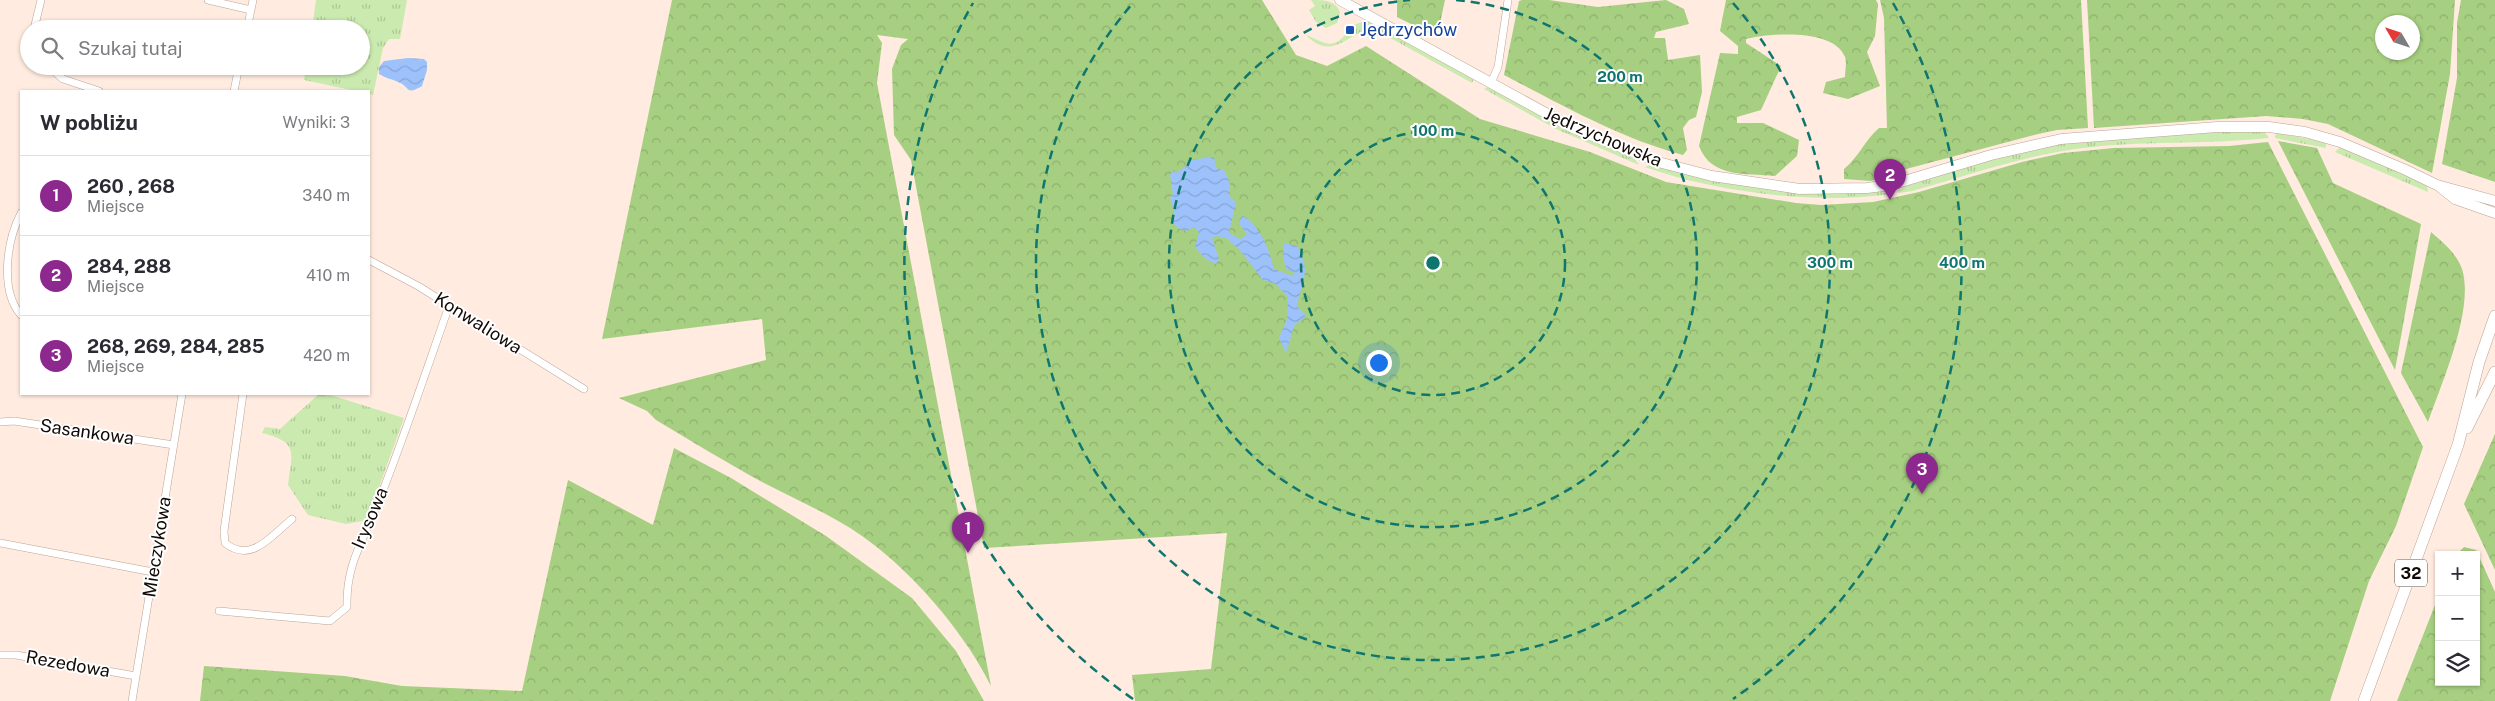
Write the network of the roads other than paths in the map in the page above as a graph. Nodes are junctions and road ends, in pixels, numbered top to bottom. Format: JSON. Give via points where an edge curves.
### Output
{"nodes":[{"id":1,"x":41,"y":0,"type":"edge"},
{"id":2,"x":208,"y":0,"type":"edge"},
{"id":3,"x":253,"y":0,"type":"edge"},
{"id":4,"x":1340,"y":0,"type":"edge"},
{"id":5,"x":1508,"y":0,"type":"edge"},
{"id":6,"x":251,"y":10,"type":"junction"},
{"id":7,"x":36,"y":20,"type":"edge"},
{"id":8,"x":249,"y":20,"type":"edge"},
{"id":9,"x":58,"y":75,"type":"edge"},
{"id":10,"x":237,"y":75,"type":"edge"},
{"id":11,"x":1491,"y":83,"type":"junction"},
{"id":12,"x":96,"y":90,"type":"edge"},
{"id":13,"x":234,"y":90,"type":"edge"},
{"id":14,"x":2437,"y":185,"type":"junction"},
{"id":15,"x":2495,"y":201,"type":"edge"},
{"id":16,"x":2495,"y":213,"type":"edge"},
{"id":17,"x":20,"y":216,"type":"edge"},
{"id":18,"x":370,"y":261,"type":"edge"},
{"id":19,"x":449,"y":306,"type":"junction"},
{"id":20,"x":20,"y":314,"type":"edge"},
{"id":21,"x":2495,"y":316,"type":"edge"},
{"id":22,"x":2495,"y":372,"type":"edge"},
{"id":23,"x":584,"y":389,"type":"dead end"},
{"id":24,"x":182,"y":395,"type":"edge"},
{"id":25,"x":243,"y":395,"type":"edge"},
{"id":26,"x":0,"y":422,"type":"edge"},
{"id":27,"x":174,"y":445,"type":"junction"},
{"id":28,"x":2458,"y":445,"type":"junction"},
{"id":29,"x":292,"y":519,"type":"dead end"},
{"id":30,"x":0,"y":543,"type":"edge"},
{"id":31,"x":153,"y":572,"type":"junction"},
{"id":32,"x":219,"y":611,"type":"dead end"},
{"id":33,"x":0,"y":655,"type":"edge"},
{"id":34,"x":136,"y":676,"type":"junction"},
{"id":35,"x":132,"y":701,"type":"edge"},
{"id":36,"x":2364,"y":701,"type":"edge"}],
"edges":[{"from":1,"to":7,"type":"street"},
{"from":2,"to":6,"type":"street"},
{"from":3,"to":6,"type":"street"},
{"from":4,"to":11,"type":"main road","name":"Jędrzychowska"},
{"from":5,"to":11,"type":"street","via":[[1498,67]]},
{"from":6,"to":8,"type":"street"},
{"from":9,"to":12,"type":"street","via":[[63,80]]},
{"from":10,"to":13,"type":"street"},
{"from":11,"to":14,"type":"main road","name":"Jędrzychowska","via":[[1574,128],[1674,167],[1800,189],[1891,185],[1991,155],[2060,139],[2243,126],[2287,129],[2323,137]]},
{"from":14,"to":15,"type":"main road"},
{"from":14,"to":16,"type":"main road","via":[[2455,199]]},
{"from":17,"to":20,"type":"street","via":[[8,245],[5,268],[8,297]]},
{"from":18,"to":19,"type":"street","name":"Konwaliowa"},
{"from":19,"to":23,"type":"street","name":"Konwaliowa"},
{"from":19,"to":32,"type":"street","name":"Irysowa","via":[[378,503],[350,568],[347,608],[330,621]]},
{"from":21,"to":28,"type":"main road","number":"32","via":[[2479,362]]},
{"from":22,"to":28,"type":"main road","number":"32"},
{"from":24,"to":27,"type":"street","name":"Mieczykowa"},
{"from":25,"to":29,"type":"street","via":[[225,543],[234,550],[254,550]]},
{"from":26,"to":27,"type":"street","name":"Sasankowa","via":[[14,421]]},
{"from":27,"to":31,"type":"street","name":"Mieczykowa"},
{"from":28,"to":36,"type":"main road","number":"32"},
{"from":30,"to":31,"type":"street"},
{"from":31,"to":34,"type":"street","name":"Mieczykowa"},
{"from":33,"to":34,"type":"street","name":"Rezedowa","via":[[16,654]]},
{"from":34,"to":35,"type":"street","name":"Mieczykowa"}]}
